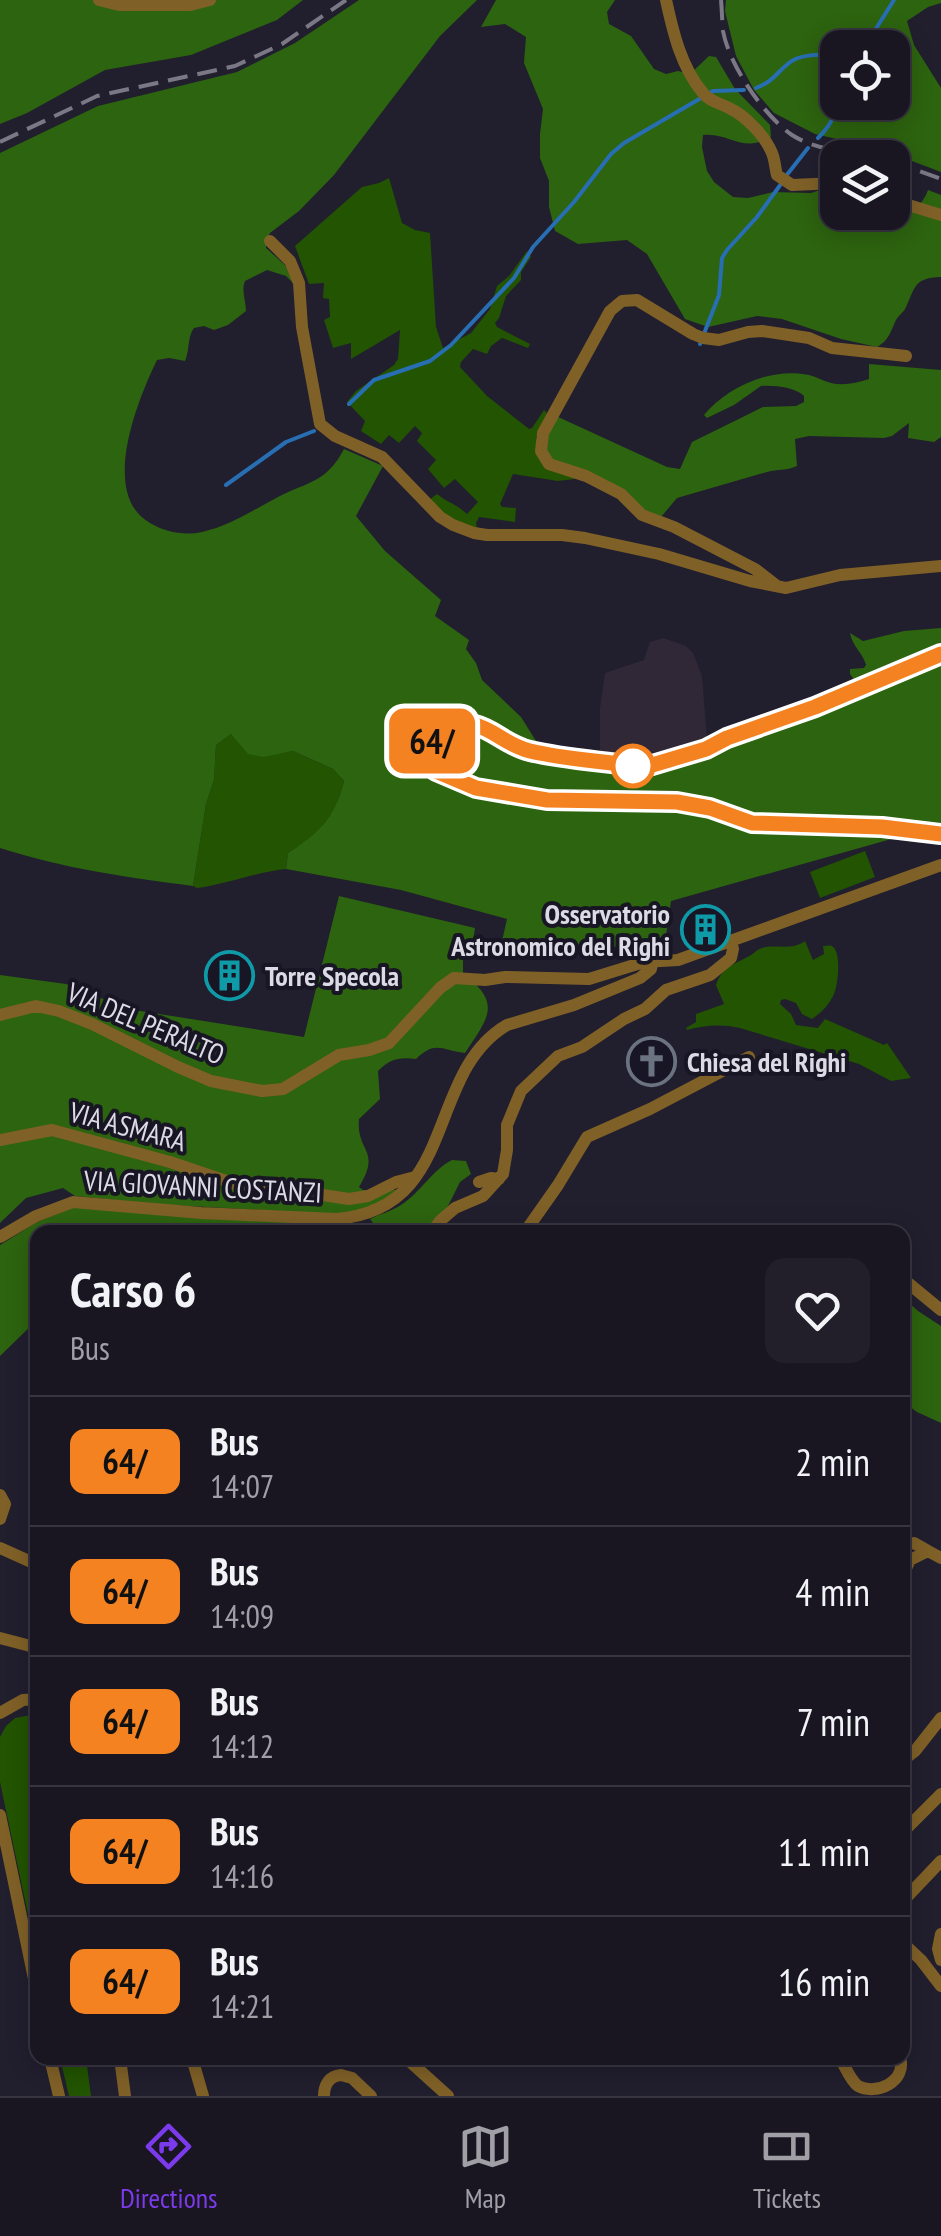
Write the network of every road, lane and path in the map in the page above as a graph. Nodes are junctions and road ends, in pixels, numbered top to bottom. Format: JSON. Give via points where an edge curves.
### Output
{"nodes":[{"id":1,"x":99,"y":0,"type":"edge"},
{"id":2,"x":210,"y":0,"type":"edge"},
{"id":3,"x":666,"y":0,"type":"edge"},
{"id":4,"x":820,"y":184,"type":"edge"},
{"id":5,"x":910,"y":206,"type":"edge"},
{"id":6,"x":941,"y":216,"type":"edge"},
{"id":7,"x":270,"y":242,"type":"dead end"},
{"id":8,"x":906,"y":356,"type":"dead end"},
{"id":9,"x":941,"y":566,"type":"edge"},
{"id":10,"x":779,"y":588,"type":"junction"},
{"id":11,"x":941,"y":654,"type":"edge"},
{"id":12,"x":941,"y":834,"type":"edge"},
{"id":13,"x":941,"y":865,"type":"edge"},
{"id":14,"x":732,"y":942,"type":"junction"},
{"id":15,"x":652,"y":963,"type":"junction"},
{"id":16,"x":0,"y":1015,"type":"edge"},
{"id":17,"x":748,"y":1057,"type":"dead end"},
{"id":18,"x":0,"y":1140,"type":"edge"},
{"id":19,"x":416,"y":1177,"type":"junction"},
{"id":20,"x":498,"y":1180,"type":"junction"},
{"id":21,"x":479,"y":1182,"type":"dead end"},
{"id":22,"x":437,"y":1225,"type":"edge"},
{"id":23,"x":530,"y":1225,"type":"edge"},
{"id":24,"x":0,"y":1237,"type":"edge"},
{"id":25,"x":910,"y":1285,"type":"edge"},
{"id":26,"x":941,"y":1310,"type":"edge"},
{"id":27,"x":0,"y":1495,"type":"edge"},
{"id":28,"x":0,"y":1518,"type":"edge"},
{"id":29,"x":910,"y":1544,"type":"edge"},
{"id":30,"x":0,"y":1548,"type":"edge"},
{"id":31,"x":928,"y":1551,"type":"junction"},
{"id":32,"x":941,"y":1558,"type":"edge"},
{"id":33,"x":30,"y":1561,"type":"edge"},
{"id":34,"x":910,"y":1561,"type":"edge"},
{"id":35,"x":0,"y":1638,"type":"edge"},
{"id":36,"x":30,"y":1646,"type":"edge"},
{"id":37,"x":30,"y":1700,"type":"edge"},
{"id":38,"x":0,"y":1713,"type":"edge"},
{"id":39,"x":941,"y":1718,"type":"edge"},
{"id":40,"x":910,"y":1755,"type":"edge"},
{"id":41,"x":941,"y":1794,"type":"edge"},
{"id":42,"x":0,"y":1815,"type":"edge"},
{"id":43,"x":910,"y":1825,"type":"edge"},
{"id":44,"x":941,"y":1861,"type":"edge"},
{"id":45,"x":910,"y":1894,"type":"edge"},
{"id":46,"x":941,"y":1934,"type":"edge"},
{"id":47,"x":910,"y":1949,"type":"edge"},
{"id":48,"x":30,"y":1959,"type":"edge"},
{"id":49,"x":941,"y":1960,"type":"edge"},
{"id":50,"x":941,"y":1986,"type":"edge"},
{"id":51,"x":52,"y":2065,"type":"edge"},
{"id":52,"x":121,"y":2065,"type":"edge"},
{"id":53,"x":194,"y":2065,"type":"edge"},
{"id":54,"x":414,"y":2065,"type":"edge"},
{"id":55,"x":844,"y":2065,"type":"edge"},
{"id":56,"x":901,"y":2065,"type":"edge"},
{"id":57,"x":897,"y":2090,"type":"edge"},
{"id":58,"x":59,"y":2096,"type":"edge"},
{"id":59,"x":125,"y":2096,"type":"edge"},
{"id":60,"x":203,"y":2096,"type":"edge"},
{"id":61,"x":324,"y":2096,"type":"edge"},
{"id":62,"x":372,"y":2096,"type":"edge"},
{"id":63,"x":448,"y":2096,"type":"edge"}],
"edges":[{"from":1,"to":2,"type":"street","via":[[119,6]]},
{"from":3,"to":4,"type":"street","via":[[680,52],[701,91],[748,122],[770,148],[777,175],[792,185]]},
{"from":5,"to":6,"type":"street"},
{"from":7,"to":10,"type":"street","via":[[290,261],[299,283],[320,424],[382,457],[440,517],[488,535],[602,542]]},
{"from":8,"to":10,"type":"street","via":[[762,331],[703,338],[637,300],[616,304],[600,328],[544,433],[545,459],[622,494],[642,515],[755,569]]},
{"from":9,"to":10,"type":"street","via":[[840,574]]},
{"from":11,"to":12,"type":"street","via":[[649,766],[532,752],[488,728],[462,724],[440,728],[429,748],[436,771],[476,788],[547,800],[677,802],[752,823]]},
{"from":13,"to":14,"type":"street","name":"VIA DEL PERALTO"},
{"from":14,"to":15,"type":"street","name":"VIA DEL PERALTO"},
{"from":14,"to":20,"type":"street","via":[[731,958],[710,975],[666,990],[646,1010],[558,1056],[521,1090]]},
{"from":15,"to":16,"type":"street","name":"VIA DEL PERALTO","via":[[588,978],[454,978],[389,1043],[340,1055],[283,1088],[262,1091],[211,1081],[59,1011],[36,1006]]},
{"from":15,"to":19,"type":"street","name":"VIA GIOVANNI COSTANZI","via":[[640,978],[497,1031],[460,1080]]},
{"from":17,"to":23,"type":"street","via":[[587,1136]]},
{"from":18,"to":19,"type":"street","name":"VIA ASMARA","via":[[52,1130],[238,1185],[349,1198]]},
{"from":19,"to":24,"type":"street","name":"VIA GIOVANNI COSTANZI","via":[[400,1196],[349,1218],[73,1202]]},
{"from":20,"to":21,"type":"street"},
{"from":20,"to":22,"type":"street"},
{"from":25,"to":26,"type":"street"},
{"from":27,"to":28,"type":"street"},
{"from":29,"to":31,"type":"street"},
{"from":30,"to":33,"type":"street"},
{"from":31,"to":32,"type":"street"},
{"from":31,"to":34,"type":"street"},
{"from":35,"to":36,"type":"street"},
{"from":37,"to":38,"type":"street"},
{"from":39,"to":40,"type":"street"},
{"from":41,"to":43,"type":"street"},
{"from":42,"to":48,"type":"street"},
{"from":44,"to":45,"type":"street"},
{"from":46,"to":49,"type":"street"},
{"from":47,"to":50,"type":"street"},
{"from":51,"to":58,"type":"street"},
{"from":52,"to":59,"type":"street"},
{"from":53,"to":60,"type":"street"},
{"from":54,"to":63,"type":"street"},
{"from":55,"to":57,"type":"street","via":[[861,2088]]},
{"from":56,"to":57,"type":"street"},
{"from":61,"to":62,"type":"street","via":[[330,2080],[341,2075]]}]}
